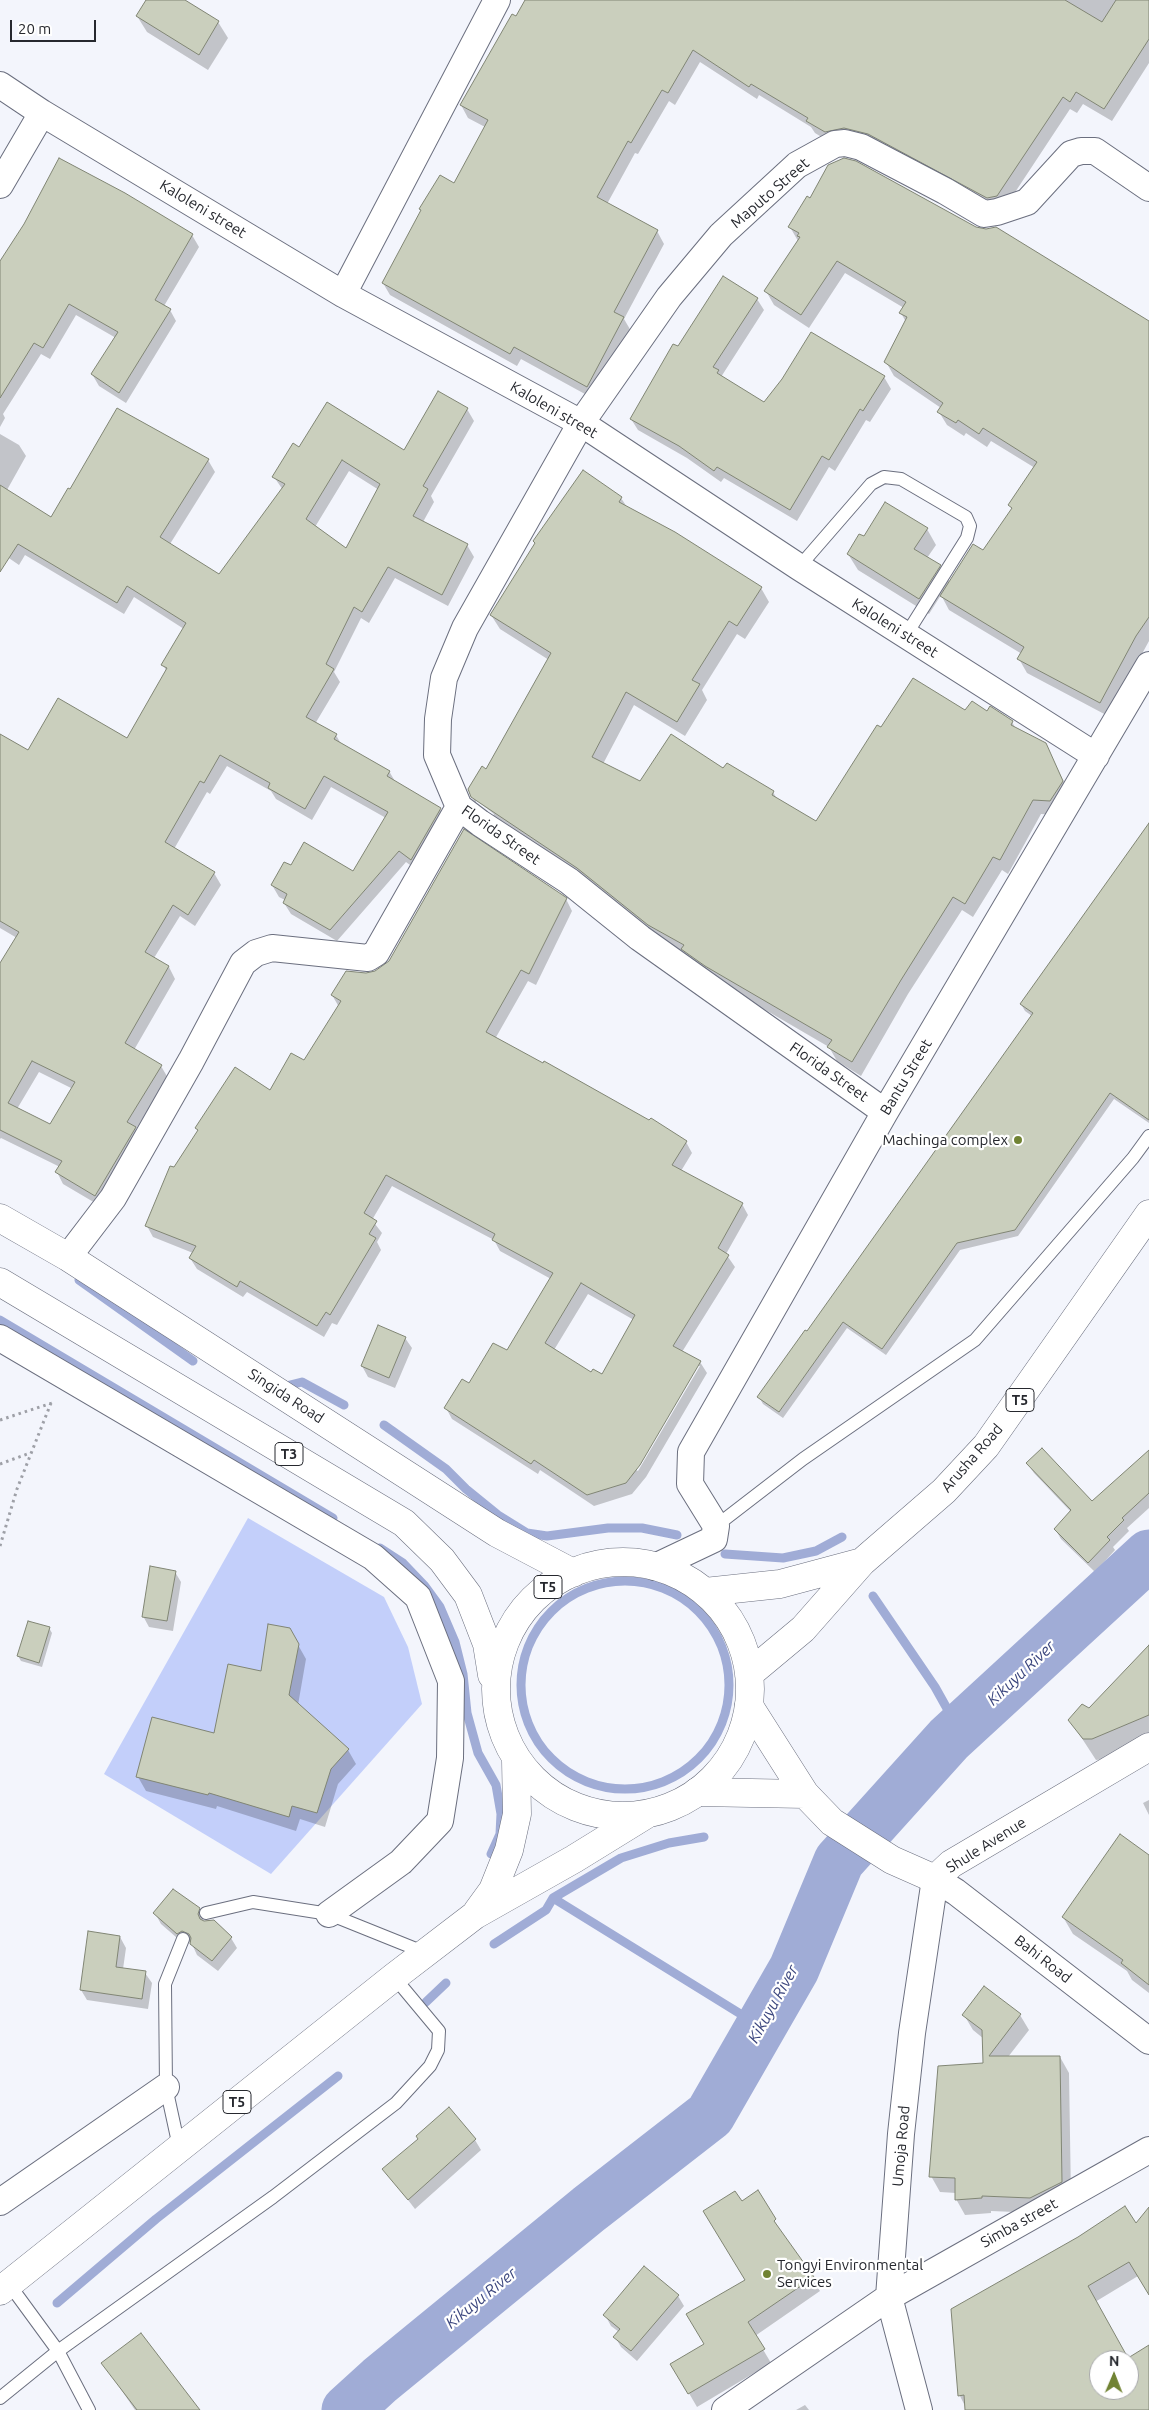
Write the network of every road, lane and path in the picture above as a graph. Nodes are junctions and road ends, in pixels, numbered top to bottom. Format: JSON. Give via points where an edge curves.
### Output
{"nodes":[{"id":1,"x":497,"y":0,"type":"edge"},
{"id":2,"x":0,"y":85,"type":"edge"},
{"id":3,"x":42,"y":113,"type":"junction"},
{"id":4,"x":0,"y":185,"type":"edge"},
{"id":5,"x":1149,"y":188,"type":"edge"},
{"id":6,"x":343,"y":294,"type":"junction"},
{"id":7,"x":581,"y":422,"type":"junction"},
{"id":8,"x":799,"y":567,"type":"junction"},
{"id":9,"x":906,"y":635,"type":"junction"},
{"id":10,"x":1149,"y":665,"type":"edge"},
{"id":11,"x":1096,"y":756,"type":"junction"},
{"id":12,"x":460,"y":807,"type":"junction"},
{"id":13,"x":886,"y":1112,"type":"junction"},
{"id":14,"x":1149,"y":1136,"type":"edge"},
{"id":15,"x":1149,"y":1214,"type":"edge"},
{"id":16,"x":0,"y":1218,"type":"edge"},
{"id":17,"x":68,"y":1257,"type":"junction"},
{"id":18,"x":0,"y":1282,"type":"edge"},
{"id":19,"x":0,"y":1338,"type":"edge"},
{"id":20,"x":90,"y":1391,"type":"junction"},
{"id":21,"x":51,"y":1404,"type":"junction"},
{"id":22,"x":0,"y":1420,"type":"edge"},
{"id":23,"x":31,"y":1453,"type":"junction"},
{"id":24,"x":0,"y":1464,"type":"edge"},
{"id":25,"x":716,"y":1526,"type":"junction"},
{"id":26,"x":0,"y":1546,"type":"edge"},
{"id":27,"x":862,"y":1562,"type":"junction"},
{"id":28,"x":655,"y":1566,"type":"junction"},
{"id":29,"x":572,"y":1573,"type":"junction"},
{"id":30,"x":705,"y":1592,"type":"junction"},
{"id":31,"x":749,"y":1674,"type":"junction"},
{"id":32,"x":495,"y":1696,"type":"junction"},
{"id":33,"x":749,"y":1706,"type":"junction"},
{"id":34,"x":1149,"y":1747,"type":"edge"},
{"id":35,"x":516,"y":1760,"type":"junction"},
{"id":36,"x":697,"y":1792,"type":"junction"},
{"id":37,"x":805,"y":1794,"type":"junction"},
{"id":38,"x":647,"y":1814,"type":"junction"},
{"id":39,"x":935,"y":1879,"type":"junction"},
{"id":40,"x":206,"y":1913,"type":"dead end"},
{"id":41,"x":329,"y":1914,"type":"junction"},
{"id":42,"x":475,"y":1915,"type":"junction"},
{"id":43,"x":184,"y":1939,"type":"dead end"},
{"id":44,"x":426,"y":1952,"type":"junction"},
{"id":45,"x":394,"y":1977,"type":"junction"},
{"id":46,"x":1149,"y":2041,"type":"edge"},
{"id":47,"x":166,"y":2087,"type":"junction"},
{"id":48,"x":179,"y":2148,"type":"junction"},
{"id":49,"x":1149,"y":2150,"type":"edge"},
{"id":50,"x":0,"y":2202,"type":"edge"},
{"id":51,"x":4,"y":2288,"type":"edge"},
{"id":52,"x":889,"y":2297,"type":"junction"},
{"id":53,"x":58,"y":2351,"type":"junction"},
{"id":54,"x":0,"y":2398,"type":"edge"},
{"id":55,"x":89,"y":2410,"type":"edge"},
{"id":56,"x":725,"y":2410,"type":"edge"},
{"id":57,"x":919,"y":2410,"type":"edge"}],
"edges":[{"from":1,"to":6,"type":"street"},
{"from":2,"to":3,"type":"street","name":"Kaloleni street"},
{"from":3,"to":4,"type":"street"},
{"from":3,"to":6,"type":"street","name":"Kaloleni street"},
{"from":5,"to":7,"type":"street","name":"Maputo Street","via":[[1096,151],[1081,150],[1071,154],[1027,202],[984,214],[861,147],[835,144],[797,165],[721,235],[669,297]]},
{"from":6,"to":7,"type":"street","name":"Kaloleni street"},
{"from":7,"to":8,"type":"street","name":"Kaloleni street"},
{"from":7,"to":12,"type":"street","name":"Florida Street","via":[[466,628],[444,678],[438,719],[438,755]]},
{"from":8,"to":9,"type":"street","name":"Kaloleni street"},
{"from":8,"to":9,"type":"lane","via":[[871,484],[884,477],[901,479],[966,516],[970,526],[967,538]]},
{"from":9,"to":11,"type":"street","name":"Kaloleni street"},
{"from":10,"to":11,"type":"street","name":"Bantu Street"},
{"from":11,"to":13,"type":"street","name":"Bantu Street"},
{"from":12,"to":13,"type":"street","name":"Florida Street"},
{"from":12,"to":17,"type":"street","via":[[376,953],[368,958],[272,948],[256,953],[242,964],[113,1198]]},
{"from":13,"to":25,"type":"street","name":"Bantu Street","via":[[691,1452],[690,1484]]},
{"from":14,"to":25,"type":"lane","via":[[976,1340],[803,1459]]},
{"from":15,"to":27,"type":"main road","name":"Arusha Road","number":"T5","via":[[986,1446],[944,1491]]},
{"from":16,"to":17,"type":"main road","name":"Singida Road"},
{"from":17,"to":29,"type":"main road","name":"Singida Road","via":[[497,1533]]},
{"from":18,"to":32,"type":"main road","number":"T3","via":[[404,1523],[442,1560],[468,1595],[487,1644]]},
{"from":19,"to":20,"type":"street"},
{"from":20,"to":21,"type":"path"},
{"from":20,"to":41,"type":"street","via":[[373,1557],[418,1597],[451,1681],[450,1758],[440,1821],[402,1862]]},
{"from":21,"to":22,"type":"path"},
{"from":21,"to":23,"type":"path"},
{"from":23,"to":24,"type":"path"},
{"from":23,"to":26,"type":"path"},
{"from":25,"to":28,"type":"street","via":[[714,1540]]},
{"from":27,"to":30,"type":"main road","number":"T5","via":[[780,1584]]},
{"from":27,"to":31,"type":"main road","number":"T5","via":[[803,1629]]},
{"from":28,"to":29,"type":"main road","number":"T5","via":[[598,1565]]},
{"from":28,"to":30,"type":"main road","number":"T5","via":[[681,1576]]},
{"from":29,"to":32,"type":"main road","number":"T5","via":[[545,1588],[522,1611],[506,1638],[496,1669]]},
{"from":30,"to":31,"type":"main road","number":"T5","via":[[726,1616],[742,1643]]},
{"from":31,"to":33,"type":"main road","number":"T5"},
{"from":32,"to":35,"type":"main road","number":"T5","via":[[498,1720]]},
{"from":33,"to":36,"type":"main road","number":"T5","via":[[740,1739],[722,1769]]},
{"from":33,"to":37,"type":"main road","name":"Shule Avenue"},
{"from":34,"to":39,"type":"main road","name":"Shule Avenue","via":[[950,1864]]},
{"from":35,"to":38,"type":"main road","number":"T5","via":[[541,1787],[574,1806],[610,1816]]},
{"from":35,"to":42,"type":"main road","number":"T5","via":[[517,1814],[510,1850],[493,1890]]},
{"from":36,"to":37,"type":"main road"},
{"from":36,"to":38,"type":"main road","number":"T5","via":[[673,1806]]},
{"from":37,"to":39,"type":"main road","name":"Shule Avenue","via":[[832,1822],[894,1861]]},
{"from":38,"to":42,"type":"main road","number":"T5"},
{"from":39,"to":46,"type":"street","name":"Bahi Road"},
{"from":39,"to":52,"type":"street","name":"Umoja Road","via":[[912,2034]]},
{"from":40,"to":41,"type":"lane","via":[[253,1902]]},
{"from":41,"to":44,"type":"lane"},
{"from":42,"to":44,"type":"main road","number":"T5"},
{"from":43,"to":47,"type":"lane","via":[[165,1984]]},
{"from":44,"to":45,"type":"main road","number":"T5"},
{"from":45,"to":48,"type":"main road","number":"T5"},
{"from":45,"to":53,"type":"lane","via":[[439,2031],[438,2050],[430,2066],[396,2103],[288,2186]]},
{"from":47,"to":48,"type":"lane"},
{"from":47,"to":50,"type":"street"},
{"from":48,"to":51,"type":"main road","number":"T5"},
{"from":49,"to":52,"type":"street","name":"Simba street"},
{"from":51,"to":53,"type":"lane"},
{"from":52,"to":56,"type":"street","name":"Simba street"},
{"from":52,"to":57,"type":"street","name":"Umoja Road"},
{"from":53,"to":54,"type":"lane"},
{"from":53,"to":55,"type":"lane"}]}
